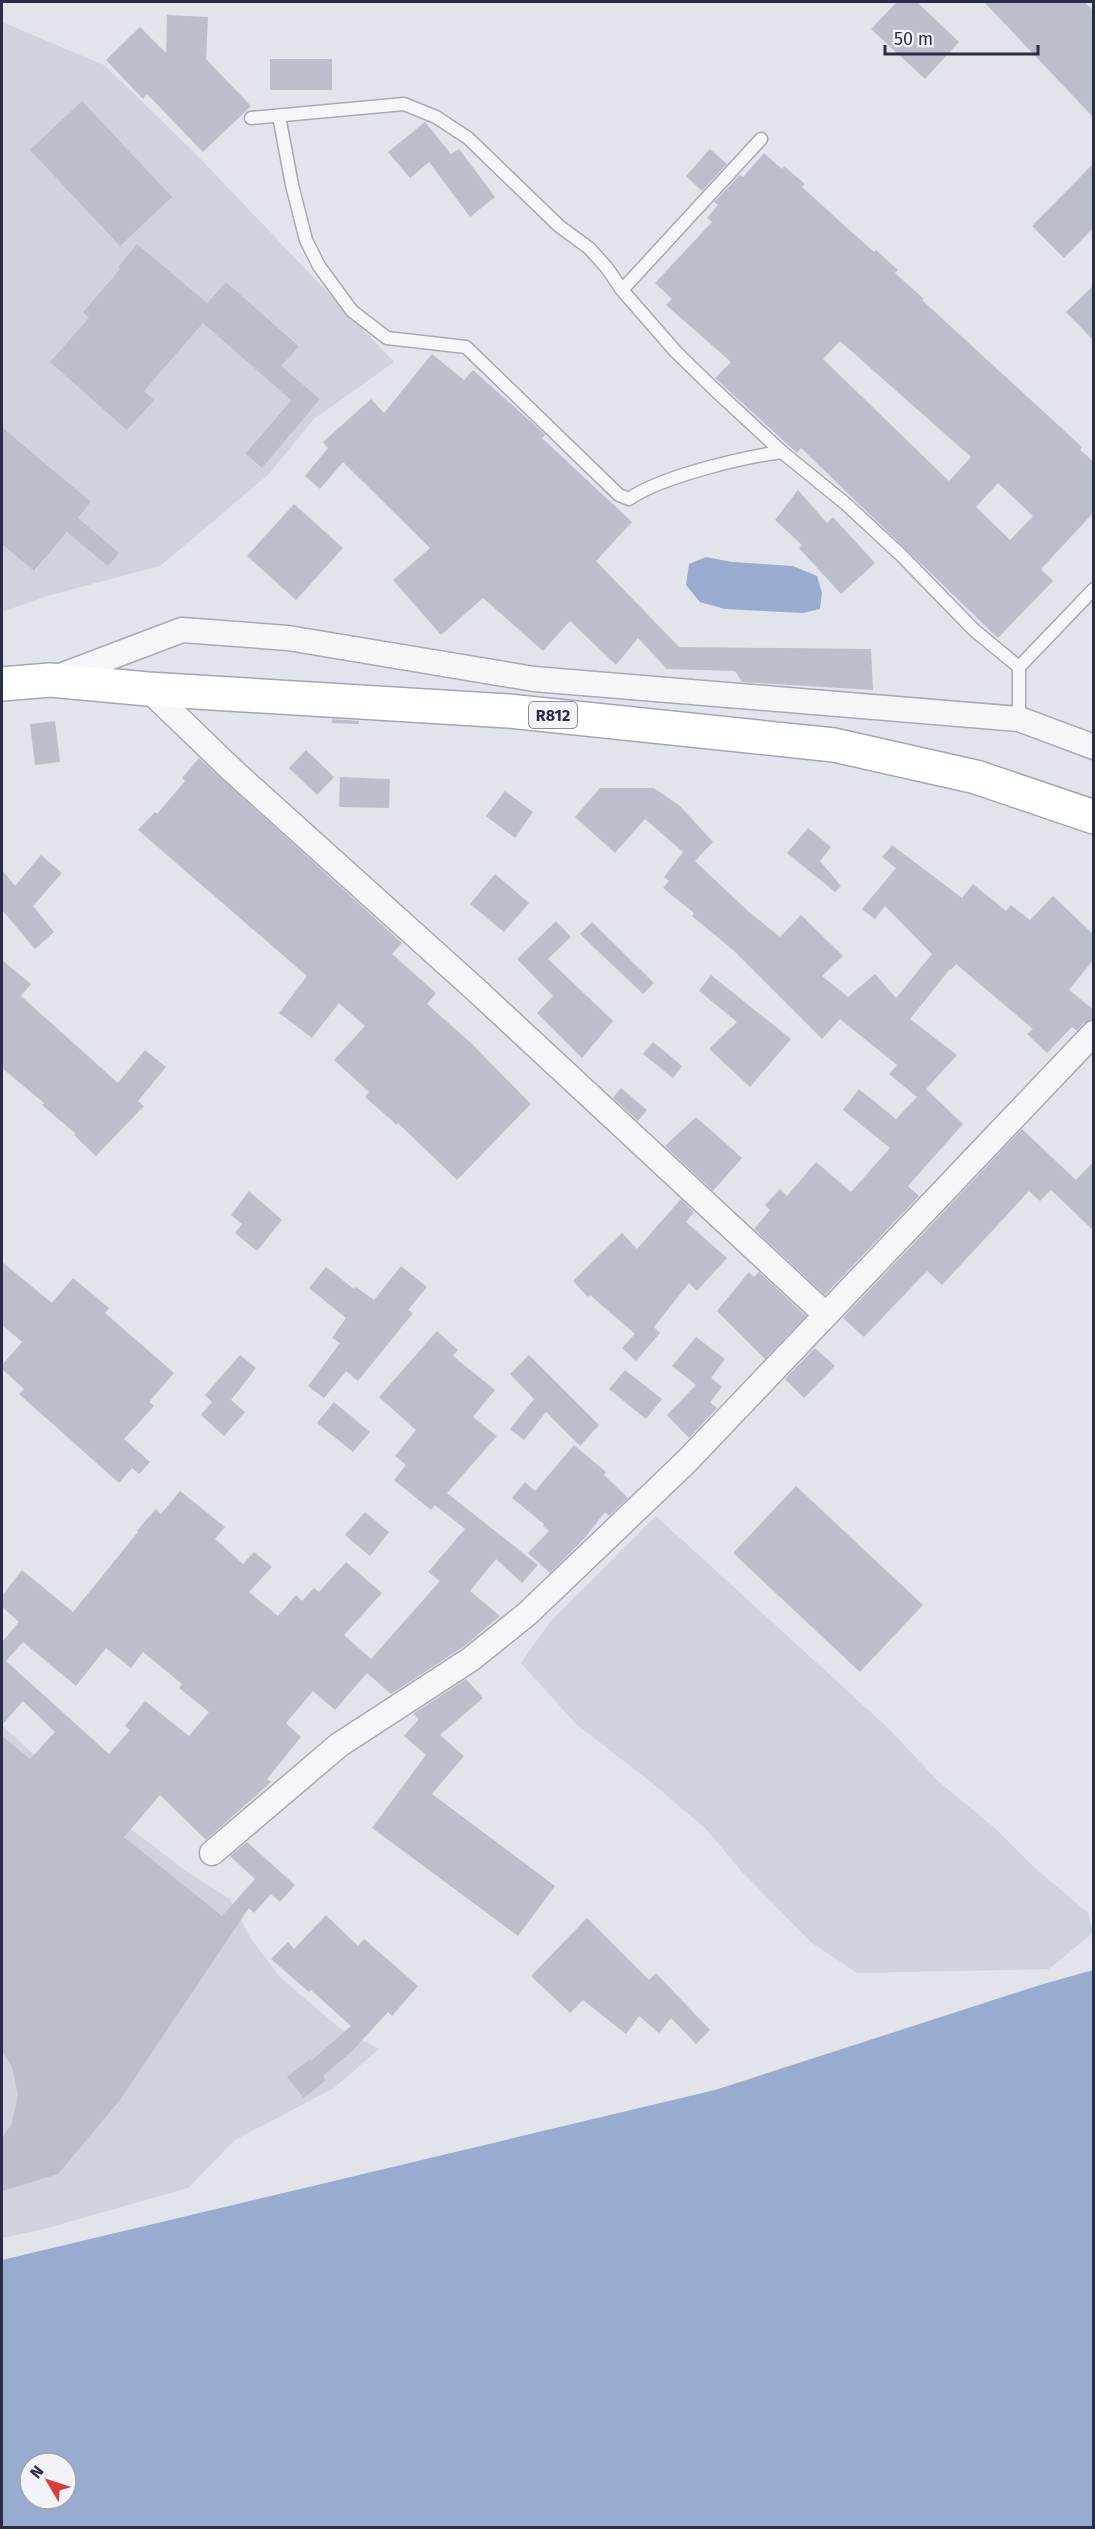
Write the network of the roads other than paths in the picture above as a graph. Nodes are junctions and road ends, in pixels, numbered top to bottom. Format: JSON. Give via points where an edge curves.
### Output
{"nodes":[{"id":1,"x":279,"y":116,"type":"junction"},
{"id":2,"x":251,"y":118,"type":"dead end"},
{"id":3,"x":761,"y":139,"type":"dead end"},
{"id":4,"x":621,"y":290,"type":"junction"},
{"id":5,"x":782,"y":452,"type":"junction"},
{"id":6,"x":1094,"y":589,"type":"edge"},
{"id":7,"x":1019,"y":668,"type":"junction"},
{"id":8,"x":50,"y":680,"type":"junction"},
{"id":9,"x":2,"y":684,"type":"edge"},
{"id":10,"x":148,"y":689,"type":"junction"},
{"id":11,"x":1018,"y":720,"type":"junction"},
{"id":12,"x":1094,"y":747,"type":"edge"},
{"id":13,"x":1094,"y":817,"type":"edge"},
{"id":14,"x":1094,"y":1033,"type":"edge"},
{"id":15,"x":825,"y":1314,"type":"junction"},
{"id":16,"x":212,"y":1853,"type":"dead end"}],
"edges":[{"from":1,"to":2,"type":"lane"},
{"from":1,"to":4,"type":"lane","via":[[404,104],[436,117],[468,138],[559,226],[590,248]]},
{"from":1,"to":5,"type":"lane","via":[[306,240],[319,266],[352,311],[387,338],[466,347],[619,495],[629,500],[662,483],[700,471]]},
{"from":3,"to":4,"type":"lane"},
{"from":4,"to":5,"type":"lane","via":[[676,352]]},
{"from":5,"to":7,"type":"lane","via":[[846,504],[974,630]]},
{"from":6,"to":7,"type":"lane"},
{"from":7,"to":11,"type":"lane"},
{"from":8,"to":9,"type":"main road","number":"R812"},
{"from":8,"to":10,"type":"main road","number":"R812"},
{"from":8,"to":11,"type":"street","via":[[182,630],[288,638],[534,679]]},
{"from":10,"to":13,"type":"main road","number":"R812","via":[[508,711],[834,745],[976,777]]},
{"from":10,"to":15,"type":"street"},
{"from":11,"to":12,"type":"street"},
{"from":14,"to":15,"type":"street"},
{"from":15,"to":16,"type":"street","via":[[687,1461],[527,1614],[471,1659],[339,1745]]}]}
